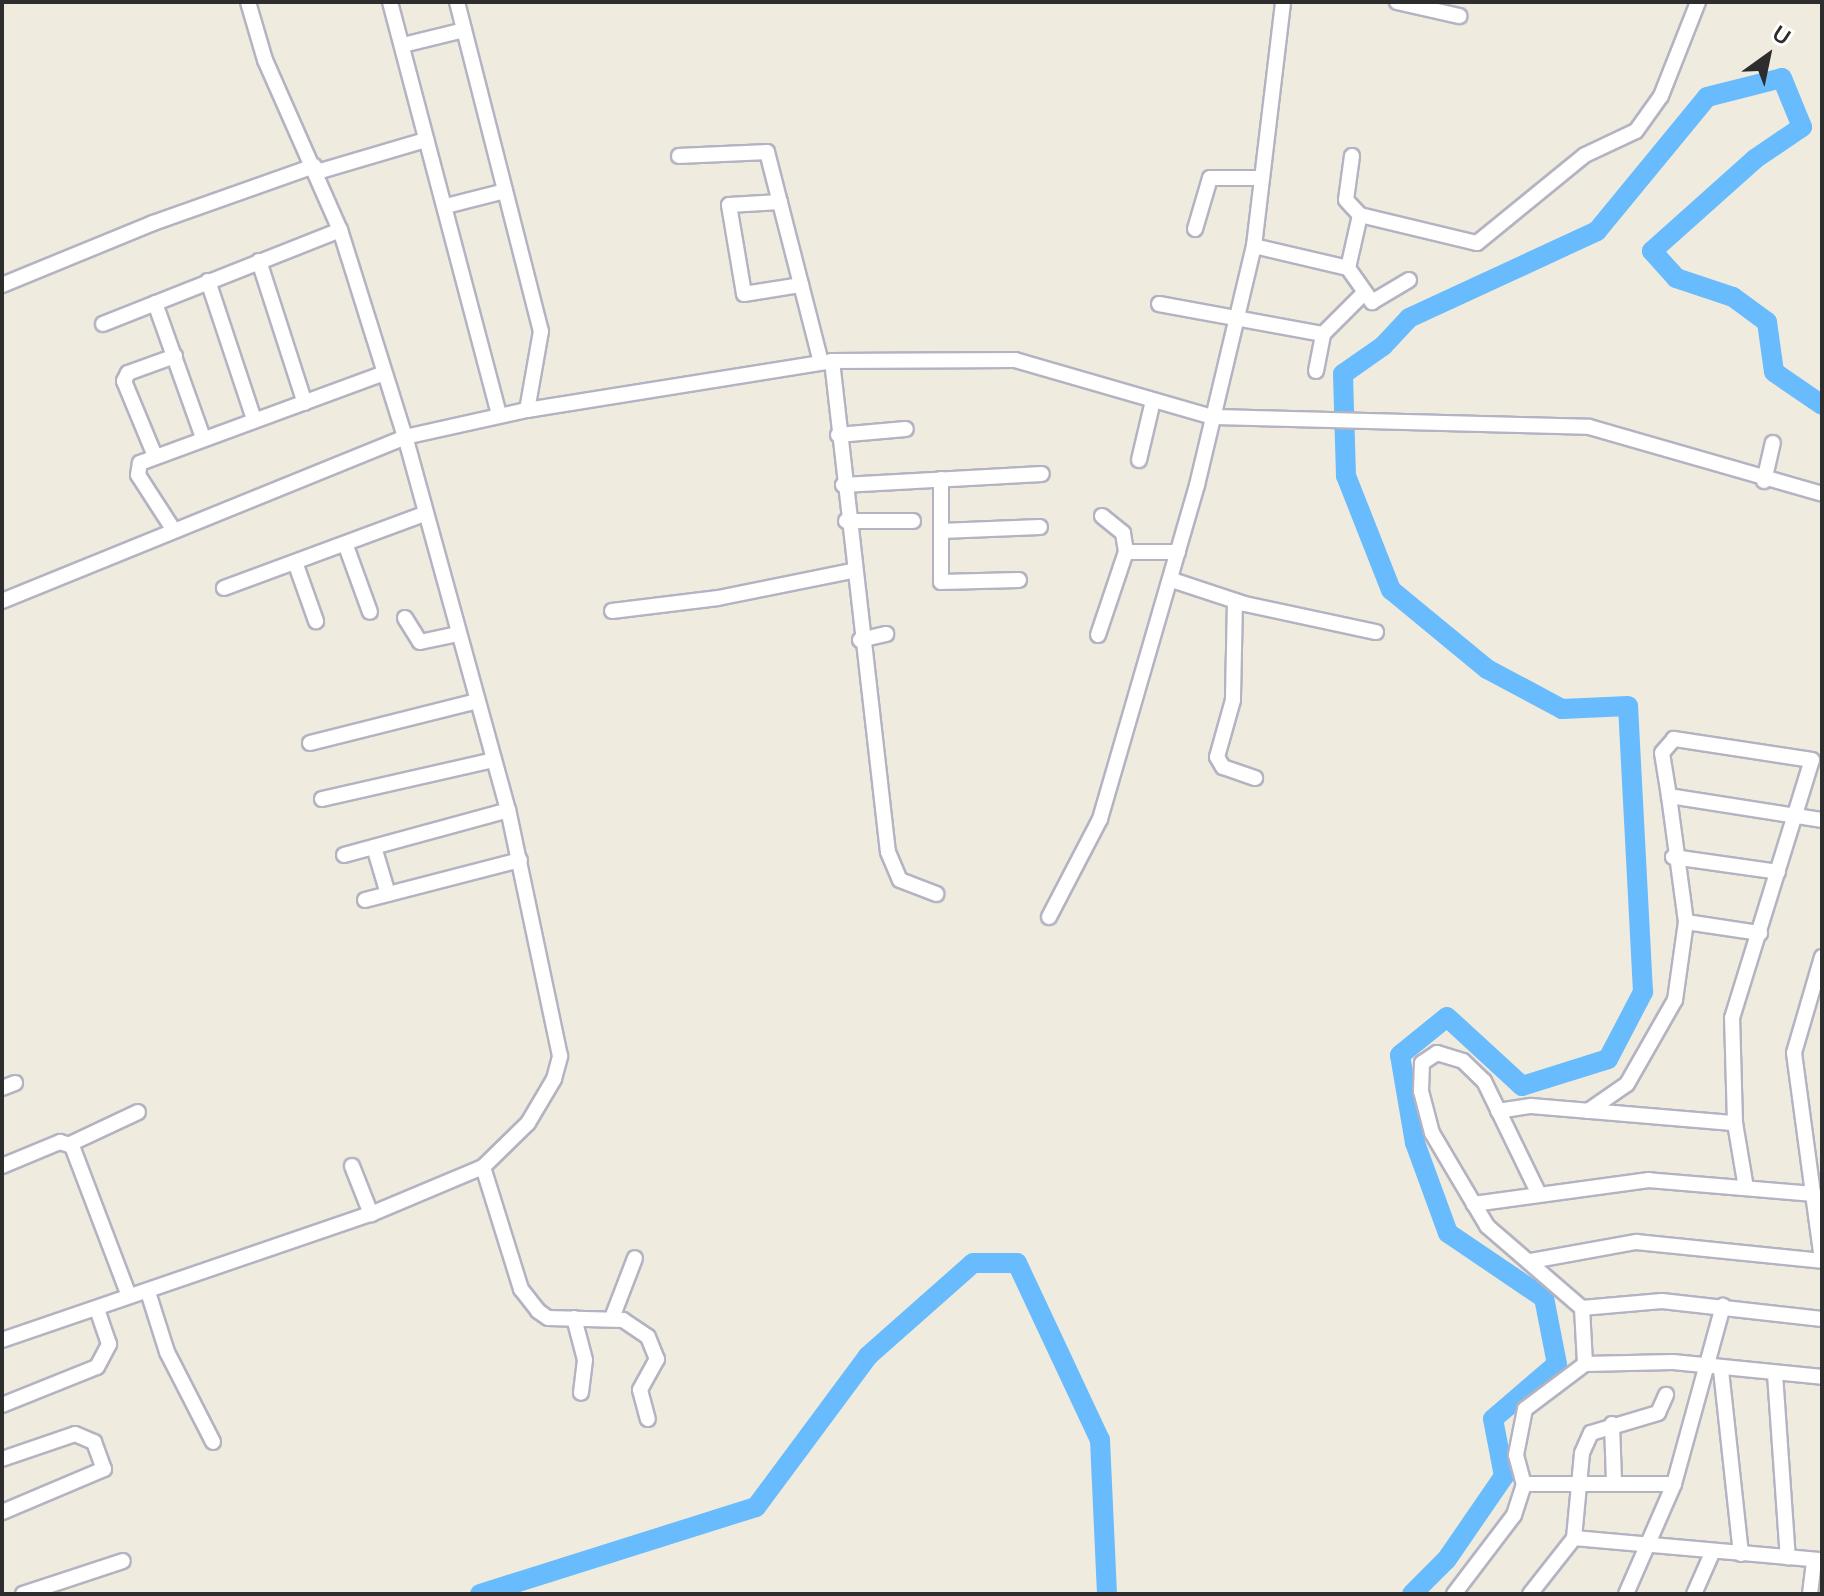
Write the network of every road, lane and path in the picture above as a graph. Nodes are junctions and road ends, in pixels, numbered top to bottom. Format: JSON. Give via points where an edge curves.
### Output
{"nodes":[{"id":1,"x":248,"y":2,"type":"edge"},
{"id":2,"x":390,"y":2,"type":"edge"},
{"id":3,"x":457,"y":2,"type":"edge"},
{"id":4,"x":1283,"y":2,"type":"edge"},
{"id":5,"x":1397,"y":2,"type":"edge"},
{"id":6,"x":1698,"y":2,"type":"edge"},
{"id":7,"x":1459,"y":16,"type":"dead end"},
{"id":8,"x":464,"y":30,"type":"junction"},
{"id":9,"x":403,"y":45,"type":"junction"},
{"id":10,"x":426,"y":140,"type":"junction"},
{"id":11,"x":679,"y":156,"type":"dead end"},
{"id":12,"x":1352,"y":156,"type":"dead end"},
{"id":13,"x":316,"y":169,"type":"junction"},
{"id":14,"x":1260,"y":178,"type":"junction"},
{"id":15,"x":505,"y":191,"type":"junction"},
{"id":16,"x":780,"y":202,"type":"junction"},
{"id":17,"x":446,"y":206,"type":"junction"},
{"id":18,"x":1360,"y":215,"type":"junction"},
{"id":19,"x":1195,"y":229,"type":"dead end"},
{"id":20,"x":340,"y":230,"type":"junction"},
{"id":21,"x":1254,"y":246,"type":"junction"},
{"id":22,"x":259,"y":261,"type":"junction"},
{"id":23,"x":1348,"y":268,"type":"junction"},
{"id":24,"x":1409,"y":280,"type":"dead end"},
{"id":25,"x":208,"y":281,"type":"junction"},
{"id":26,"x":2,"y":285,"type":"edge"},
{"id":27,"x":801,"y":285,"type":"junction"},
{"id":28,"x":1363,"y":294,"type":"junction"},
{"id":29,"x":155,"y":303,"type":"junction"},
{"id":30,"x":1159,"y":304,"type":"dead end"},
{"id":31,"x":1234,"y":315,"type":"junction"},
{"id":32,"x":103,"y":324,"type":"dead end"},
{"id":33,"x":1323,"y":334,"type":"junction"},
{"id":34,"x":175,"y":356,"type":"junction"},
{"id":35,"x":826,"y":362,"type":"junction"},
{"id":36,"x":1316,"y":371,"type":"dead end"},
{"id":37,"x":384,"y":373,"type":"junction"},
{"id":38,"x":1153,"y":401,"type":"junction"},
{"id":39,"x":305,"y":403,"type":"junction"},
{"id":40,"x":527,"y":410,"type":"junction"},
{"id":41,"x":499,"y":415,"type":"junction"},
{"id":42,"x":1213,"y":417,"type":"junction"},
{"id":43,"x":254,"y":419,"type":"junction"},
{"id":44,"x":906,"y":429,"type":"dead end"},
{"id":45,"x":838,"y":435,"type":"junction"},
{"id":46,"x":405,"y":437,"type":"junction"},
{"id":47,"x":203,"y":438,"type":"junction"},
{"id":48,"x":1773,"y":443,"type":"dead end"},
{"id":49,"x":155,"y":456,"type":"junction"},
{"id":50,"x":1139,"y":460,"type":"dead end"},
{"id":51,"x":1042,"y":474,"type":"dead end"},
{"id":52,"x":941,"y":479,"type":"junction"},
{"id":53,"x":1764,"y":481,"type":"junction"},
{"id":54,"x":843,"y":485,"type":"junction"},
{"id":55,"x":1822,"y":494,"type":"edge"},
{"id":56,"x":424,"y":514,"type":"junction"},
{"id":57,"x":1102,"y":516,"type":"dead end"},
{"id":58,"x":846,"y":521,"type":"junction"},
{"id":59,"x":913,"y":521,"type":"dead end"},
{"id":60,"x":1040,"y":527,"type":"dead end"},
{"id":61,"x":173,"y":529,"type":"junction"},
{"id":62,"x":941,"y":531,"type":"junction"},
{"id":63,"x":346,"y":546,"type":"junction"},
{"id":64,"x":1126,"y":552,"type":"junction"},
{"id":65,"x":1178,"y":552,"type":"junction"},
{"id":66,"x":295,"y":562,"type":"junction"},
{"id":67,"x":852,"y":571,"type":"junction"},
{"id":68,"x":1019,"y":580,"type":"dead end"},
{"id":69,"x":1172,"y":580,"type":"junction"},
{"id":70,"x":224,"y":588,"type":"dead end"},
{"id":71,"x":2,"y":601,"type":"edge"},
{"id":72,"x":1235,"y":601,"type":"junction"},
{"id":73,"x":612,"y":611,"type":"dead end"},
{"id":74,"x":370,"y":612,"type":"dead end"},
{"id":75,"x":405,"y":618,"type":"dead end"},
{"id":76,"x":316,"y":621,"type":"dead end"},
{"id":77,"x":1376,"y":632,"type":"dead end"},
{"id":78,"x":457,"y":634,"type":"junction"},
{"id":79,"x":886,"y":634,"type":"dead end"},
{"id":80,"x":1098,"y":635,"type":"dead end"},
{"id":81,"x":860,"y":640,"type":"junction"},
{"id":82,"x":477,"y":701,"type":"junction"},
{"id":83,"x":310,"y":743,"type":"dead end"},
{"id":84,"x":494,"y":760,"type":"junction"},
{"id":85,"x":1255,"y":778,"type":"dead end"},
{"id":86,"x":1669,"y":796,"type":"junction"},
{"id":87,"x":322,"y":799,"type":"dead end"},
{"id":88,"x":508,"y":810,"type":"junction"},
{"id":89,"x":1796,"y":815,"type":"junction"},
{"id":90,"x":1822,"y":820,"type":"edge"},
{"id":91,"x":374,"y":847,"type":"junction"},
{"id":92,"x":344,"y":855,"type":"dead end"},
{"id":93,"x":1673,"y":857,"type":"junction"},
{"id":94,"x":520,"y":860,"type":"junction"},
{"id":95,"x":1778,"y":872,"type":"junction"},
{"id":96,"x":388,"y":894,"type":"junction"},
{"id":97,"x":936,"y":894,"type":"dead end"},
{"id":98,"x":365,"y":900,"type":"dead end"},
{"id":99,"x":1049,"y":917,"type":"dead end"},
{"id":100,"x":1686,"y":922,"type":"junction"},
{"id":101,"x":1760,"y":933,"type":"junction"},
{"id":102,"x":1822,"y":957,"type":"edge"},
{"id":103,"x":1817,"y":990,"type":"edge"},
{"id":104,"x":1498,"y":1111,"type":"junction"},
{"id":105,"x":138,"y":1112,"type":"dead end"},
{"id":106,"x":1587,"y":1112,"type":"junction"},
{"id":107,"x":1735,"y":1123,"type":"junction"},
{"id":108,"x":70,"y":1144,"type":"junction"},
{"id":109,"x":2,"y":1166,"type":"edge"},
{"id":110,"x":352,"y":1166,"type":"dead end"},
{"id":111,"x":483,"y":1167,"type":"junction"},
{"id":112,"x":1746,"y":1188,"type":"junction"},
{"id":113,"x":1538,"y":1192,"type":"junction"},
{"id":114,"x":1814,"y":1194,"type":"junction"},
{"id":115,"x":1474,"y":1204,"type":"junction"},
{"id":116,"x":371,"y":1214,"type":"junction"},
{"id":117,"x":635,"y":1258,"type":"dead end"},
{"id":118,"x":1822,"y":1260,"type":"edge"},
{"id":119,"x":1531,"y":1261,"type":"junction"},
{"id":120,"x":148,"y":1292,"type":"junction"},
{"id":121,"x":129,"y":1296,"type":"junction"},
{"id":122,"x":1723,"y":1306,"type":"junction"},
{"id":123,"x":1582,"y":1308,"type":"junction"},
{"id":124,"x":97,"y":1310,"type":"junction"},
{"id":125,"x":574,"y":1318,"type":"junction"},
{"id":126,"x":612,"y":1318,"type":"junction"},
{"id":127,"x":1822,"y":1319,"type":"edge"},
{"id":128,"x":2,"y":1340,"type":"edge"},
{"id":129,"x":1585,"y":1364,"type":"junction"},
{"id":130,"x":1715,"y":1369,"type":"junction"},
{"id":131,"x":1775,"y":1374,"type":"junction"},
{"id":132,"x":1822,"y":1377,"type":"edge"},
{"id":133,"x":581,"y":1393,"type":"dead end"},
{"id":134,"x":1666,"y":1395,"type":"dead end"},
{"id":135,"x":2,"y":1405,"type":"edge"},
{"id":136,"x":648,"y":1419,"type":"dead end"},
{"id":137,"x":1612,"y":1424,"type":"junction"},
{"id":138,"x":213,"y":1442,"type":"dead end"},
{"id":139,"x":2,"y":1459,"type":"edge"},
{"id":140,"x":1614,"y":1482,"type":"junction"},
{"id":141,"x":1524,"y":1484,"type":"junction"},
{"id":142,"x":1674,"y":1484,"type":"junction"},
{"id":143,"x":1579,"y":1487,"type":"junction"},
{"id":144,"x":2,"y":1512,"type":"edge"},
{"id":145,"x":1574,"y":1538,"type":"junction"},
{"id":146,"x":1648,"y":1546,"type":"junction"},
{"id":147,"x":1713,"y":1551,"type":"junction"},
{"id":148,"x":1741,"y":1554,"type":"junction"},
{"id":149,"x":1788,"y":1558,"type":"junction"},
{"id":150,"x":1818,"y":1560,"type":"edge"},
{"id":151,"x":123,"y":1561,"type":"dead end"},
{"id":152,"x":23,"y":1594,"type":"edge"},
{"id":153,"x":1454,"y":1594,"type":"edge"},
{"id":154,"x":1530,"y":1594,"type":"edge"},
{"id":155,"x":1626,"y":1594,"type":"edge"},
{"id":156,"x":1694,"y":1594,"type":"edge"},
{"id":157,"x":1810,"y":1594,"type":"edge"}],
"edges":[{"from":1,"to":13,"type":"street","via":[[265,60]]},
{"from":2,"to":9,"type":"street"},
{"from":3,"to":8,"type":"street"},
{"from":4,"to":14,"type":"street"},
{"from":5,"to":7,"type":"street"},
{"from":6,"to":18,"type":"street","via":[[1669,80],[1645,121],[1527,197],[1483,241],[1469,244]]},
{"from":8,"to":9,"type":"street"},
{"from":8,"to":15,"type":"street"},
{"from":9,"to":10,"type":"street"},
{"from":10,"to":13,"type":"street"},
{"from":10,"to":17,"type":"street"},
{"from":11,"to":16,"type":"street","via":[[767,152]]},
{"from":12,"to":18,"type":"street","via":[[1346,200]]},
{"from":13,"to":20,"type":"street"},
{"from":13,"to":26,"type":"street"},
{"from":14,"to":19,"type":"street","via":[[1210,178]]},
{"from":14,"to":21,"type":"street"},
{"from":15,"to":17,"type":"street"},
{"from":15,"to":40,"type":"street","via":[[541,331]]},
{"from":16,"to":27,"type":"street"},
{"from":16,"to":27,"type":"street","via":[[729,205],[744,294]]},
{"from":17,"to":41,"type":"street"},
{"from":18,"to":23,"type":"street"},
{"from":20,"to":22,"type":"street"},
{"from":20,"to":37,"type":"street"},
{"from":21,"to":23,"type":"street"},
{"from":21,"to":31,"type":"street"},
{"from":22,"to":25,"type":"street"},
{"from":22,"to":39,"type":"street"},
{"from":23,"to":28,"type":"street"},
{"from":24,"to":28,"type":"street","via":[[1376,302]]},
{"from":25,"to":29,"type":"street"},
{"from":25,"to":43,"type":"street"},
{"from":27,"to":35,"type":"street"},
{"from":28,"to":33,"type":"street"},
{"from":29,"to":32,"type":"street"},
{"from":29,"to":34,"type":"street"},
{"from":30,"to":31,"type":"street"},
{"from":31,"to":33,"type":"street"},
{"from":31,"to":42,"type":"street"},
{"from":33,"to":36,"type":"street"},
{"from":34,"to":47,"type":"street"},
{"from":34,"to":49,"type":"street","via":[[128,373],[124,381]]},
{"from":35,"to":38,"type":"street","via":[[985,357],[1047,367]]},
{"from":35,"to":40,"type":"street"},
{"from":35,"to":45,"type":"street"},
{"from":37,"to":39,"type":"street"},
{"from":37,"to":46,"type":"street"},
{"from":38,"to":42,"type":"street"},
{"from":38,"to":50,"type":"street"},
{"from":39,"to":43,"type":"street"},
{"from":40,"to":41,"type":"street"},
{"from":41,"to":46,"type":"street"},
{"from":42,"to":53,"type":"street","via":[[1329,425],[1589,427]]},
{"from":42,"to":65,"type":"street"},
{"from":43,"to":47,"type":"street"},
{"from":44,"to":45,"type":"street"},
{"from":45,"to":54,"type":"street"},
{"from":46,"to":56,"type":"street"},
{"from":46,"to":61,"type":"street"},
{"from":47,"to":49,"type":"street"},
{"from":48,"to":53,"type":"street"},
{"from":49,"to":61,"type":"street","via":[[137,471]]},
{"from":51,"to":52,"type":"street"},
{"from":52,"to":54,"type":"street"},
{"from":52,"to":62,"type":"street"},
{"from":53,"to":55,"type":"street"},
{"from":54,"to":58,"type":"street"},
{"from":56,"to":63,"type":"street"},
{"from":56,"to":78,"type":"street"},
{"from":57,"to":64,"type":"street","via":[[1123,533]]},
{"from":58,"to":59,"type":"street"},
{"from":58,"to":67,"type":"street"},
{"from":60,"to":62,"type":"street"},
{"from":61,"to":71,"type":"street"},
{"from":62,"to":68,"type":"street","via":[[941,582]]},
{"from":63,"to":66,"type":"street"},
{"from":63,"to":74,"type":"street"},
{"from":64,"to":65,"type":"street"},
{"from":64,"to":80,"type":"street"},
{"from":65,"to":69,"type":"street"},
{"from":66,"to":70,"type":"street"},
{"from":66,"to":76,"type":"street"},
{"from":67,"to":73,"type":"street","via":[[718,598]]},
{"from":67,"to":81,"type":"street"},
{"from":69,"to":72,"type":"street"},
{"from":69,"to":99,"type":"street","via":[[1100,819]]},
{"from":72,"to":77,"type":"street"},
{"from":72,"to":85,"type":"street","via":[[1233,700],[1217,757],[1223,767]]},
{"from":75,"to":78,"type":"street","via":[[420,642]]},
{"from":78,"to":82,"type":"street"},
{"from":79,"to":81,"type":"street"},
{"from":81,"to":97,"type":"street","via":[[892,871],[908,885]]},
{"from":82,"to":83,"type":"street"},
{"from":82,"to":84,"type":"street"},
{"from":84,"to":87,"type":"street"},
{"from":84,"to":88,"type":"street"},
{"from":86,"to":89,"type":"street"},
{"from":86,"to":89,"type":"street","via":[[1662,753],[1674,739],[1803,754],[1812,760],[1812,774]]},
{"from":86,"to":93,"type":"street"},
{"from":88,"to":91,"type":"street"},
{"from":88,"to":94,"type":"street"},
{"from":89,"to":90,"type":"street"},
{"from":89,"to":95,"type":"street"},
{"from":91,"to":92,"type":"street"},
{"from":91,"to":96,"type":"street"},
{"from":93,"to":95,"type":"street"},
{"from":93,"to":100,"type":"street"},
{"from":94,"to":96,"type":"street"},
{"from":94,"to":111,"type":"street","via":[[560,1056],[554,1079],[528,1123]]},
{"from":95,"to":101,"type":"street"},
{"from":96,"to":98,"type":"street"},
{"from":100,"to":101,"type":"street"},
{"from":100,"to":106,"type":"street","via":[[1667,1022],[1627,1084]]},
{"from":101,"to":107,"type":"street","via":[[1730,1032]]},
{"from":102,"to":103,"type":"street"},
{"from":103,"to":114,"type":"street","via":[[1794,1053]]},
{"from":104,"to":106,"type":"street","via":[[1531,1106]]},
{"from":104,"to":113,"type":"street"},
{"from":104,"to":115,"type":"street","via":[[1484,1081],[1463,1061],[1437,1053],[1422,1063],[1421,1091],[1432,1133]]},
{"from":105,"to":108,"type":"street"},
{"from":106,"to":107,"type":"street"},
{"from":107,"to":112,"type":"street"},
{"from":108,"to":109,"type":"street","via":[[60,1142]]},
{"from":108,"to":121,"type":"street"},
{"from":110,"to":116,"type":"street"},
{"from":111,"to":116,"type":"street"},
{"from":111,"to":125,"type":"street","via":[[521,1289],[548,1318]]},
{"from":112,"to":113,"type":"street","via":[[1649,1180]]},
{"from":112,"to":114,"type":"street"},
{"from":113,"to":115,"type":"street"},
{"from":114,"to":118,"type":"street"},
{"from":115,"to":119,"type":"street","via":[[1487,1226]]},
{"from":116,"to":120,"type":"street"},
{"from":117,"to":126,"type":"street"},
{"from":118,"to":119,"type":"street","via":[[1693,1244],[1613,1244]]},
{"from":119,"to":123,"type":"street"},
{"from":120,"to":121,"type":"street"},
{"from":120,"to":138,"type":"street","via":[[167,1352]]},
{"from":121,"to":124,"type":"street"},
{"from":122,"to":123,"type":"street","via":[[1662,1301]]},
{"from":122,"to":127,"type":"street"},
{"from":122,"to":130,"type":"street"},
{"from":123,"to":129,"type":"street"},
{"from":124,"to":128,"type":"street"},
{"from":124,"to":135,"type":"street","via":[[109,1344],[97,1367]]},
{"from":125,"to":126,"type":"street"},
{"from":125,"to":133,"type":"street","via":[[585,1360]]},
{"from":126,"to":136,"type":"street","via":[[633,1325],[653,1346],[655,1373],[640,1390]]},
{"from":129,"to":130,"type":"street","via":[[1648,1361]]},
{"from":129,"to":141,"type":"street","via":[[1525,1409],[1516,1455]]},
{"from":130,"to":131,"type":"street"},
{"from":130,"to":142,"type":"street"},
{"from":130,"to":148,"type":"street"},
{"from":131,"to":132,"type":"street"},
{"from":131,"to":149,"type":"street"},
{"from":134,"to":137,"type":"street","via":[[1658,1413]]},
{"from":137,"to":140,"type":"street"},
{"from":137,"to":143,"type":"street","via":[[1591,1433]]},
{"from":139,"to":144,"type":"street","via":[[75,1434],[94,1442],[104,1469]]},
{"from":140,"to":142,"type":"street"},
{"from":140,"to":143,"type":"street"},
{"from":141,"to":143,"type":"street"},
{"from":141,"to":153,"type":"street","via":[[1514,1515]]},
{"from":142,"to":146,"type":"street"},
{"from":143,"to":145,"type":"street"},
{"from":145,"to":146,"type":"street"},
{"from":145,"to":154,"type":"street"},
{"from":146,"to":147,"type":"street"},
{"from":146,"to":155,"type":"street"},
{"from":147,"to":148,"type":"street"},
{"from":147,"to":156,"type":"street"},
{"from":148,"to":149,"type":"street"},
{"from":149,"to":150,"type":"street"},
{"from":150,"to":157,"type":"street"},
{"from":151,"to":152,"type":"street"}]}
